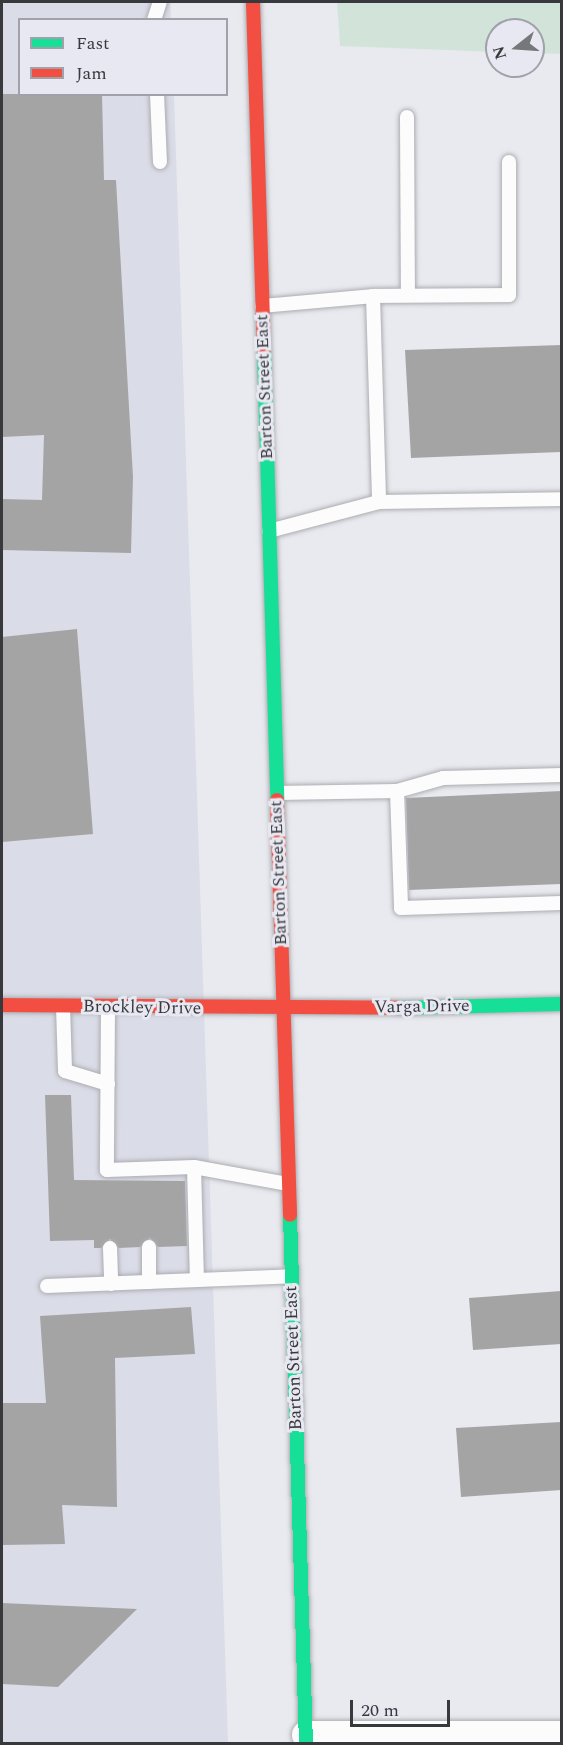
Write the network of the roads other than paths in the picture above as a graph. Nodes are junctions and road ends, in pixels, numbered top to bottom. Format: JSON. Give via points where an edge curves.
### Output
{"nodes":[{"id":1,"x":160,"y":2,"type":"edge"},
{"id":2,"x":253,"y":2,"type":"edge"},
{"id":3,"x":155,"y":18,"type":"edge"},
{"id":4,"x":158,"y":96,"type":"edge"},
{"id":5,"x":407,"y":117,"type":"dead end"},
{"id":6,"x":160,"y":162,"type":"dead end"},
{"id":7,"x":509,"y":162,"type":"dead end"},
{"id":8,"x":373,"y":296,"type":"junction"},
{"id":9,"x":408,"y":296,"type":"junction"},
{"id":10,"x":262,"y":306,"type":"junction"},
{"id":11,"x":561,"y":500,"type":"edge"},
{"id":12,"x":379,"y":502,"type":"junction"},
{"id":13,"x":269,"y":531,"type":"junction"},
{"id":14,"x":561,"y":775,"type":"edge"},
{"id":15,"x":397,"y":791,"type":"junction"},
{"id":16,"x":277,"y":793,"type":"junction"},
{"id":17,"x":561,"y":903,"type":"edge"},
{"id":18,"x":561,"y":1004,"type":"edge"},
{"id":19,"x":2,"y":1005,"type":"edge"},
{"id":20,"x":63,"y":1006,"type":"junction"},
{"id":21,"x":108,"y":1007,"type":"junction"},
{"id":22,"x":283,"y":1010,"type":"junction"},
{"id":23,"x":108,"y":1084,"type":"junction"},
{"id":24,"x":194,"y":1167,"type":"junction"},
{"id":25,"x":288,"y":1184,"type":"junction"},
{"id":26,"x":148,"y":1247,"type":"dead end"},
{"id":27,"x":110,"y":1248,"type":"dead end"},
{"id":28,"x":291,"y":1276,"type":"junction"},
{"id":29,"x":197,"y":1280,"type":"junction"},
{"id":30,"x":149,"y":1282,"type":"junction"},
{"id":31,"x":111,"y":1284,"type":"junction"},
{"id":32,"x":47,"y":1286,"type":"dead end"},
{"id":33,"x":561,"y":1735,"type":"edge"},
{"id":34,"x":306,"y":1739,"type":"edge"}],
"edges":[{"from":1,"to":3,"type":"lane"},
{"from":2,"to":10,"type":"main road","name":"Barton Street East"},
{"from":4,"to":6,"type":"lane"},
{"from":5,"to":9,"type":"lane"},
{"from":7,"to":9,"type":"lane","via":[[509,295]]},
{"from":8,"to":9,"type":"lane"},
{"from":8,"to":10,"type":"lane"},
{"from":8,"to":12,"type":"lane"},
{"from":10,"to":13,"type":"main road","name":"Barton Street East"},
{"from":11,"to":12,"type":"lane"},
{"from":12,"to":13,"type":"lane"},
{"from":13,"to":16,"type":"main road","name":"Barton Street East"},
{"from":14,"to":15,"type":"lane","via":[[443,778]]},
{"from":15,"to":16,"type":"lane"},
{"from":15,"to":17,"type":"lane","via":[[401,908]]},
{"from":16,"to":22,"type":"main road","name":"Barton Street East"},
{"from":18,"to":22,"type":"main road","name":"Varga Drive"},
{"from":19,"to":20,"type":"main road","name":"Brockley Drive"},
{"from":20,"to":21,"type":"main road","name":"Brockley Drive"},
{"from":20,"to":23,"type":"lane","via":[[65,1071]]},
{"from":21,"to":22,"type":"main road","name":"Brockley Drive"},
{"from":21,"to":23,"type":"lane"},
{"from":22,"to":25,"type":"main road","name":"Barton Street East"},
{"from":23,"to":24,"type":"lane","via":[[107,1176],[147,1176]]},
{"from":24,"to":25,"type":"lane"},
{"from":24,"to":29,"type":"lane"},
{"from":25,"to":28,"type":"main road","name":"Barton Street East"},
{"from":26,"to":30,"type":"lane"},
{"from":27,"to":31,"type":"lane"},
{"from":28,"to":29,"type":"lane"},
{"from":28,"to":34,"type":"main road","name":"Barton Street East"},
{"from":29,"to":30,"type":"lane"},
{"from":30,"to":31,"type":"lane"},
{"from":31,"to":32,"type":"lane"},
{"from":33,"to":34,"type":"street"}]}
